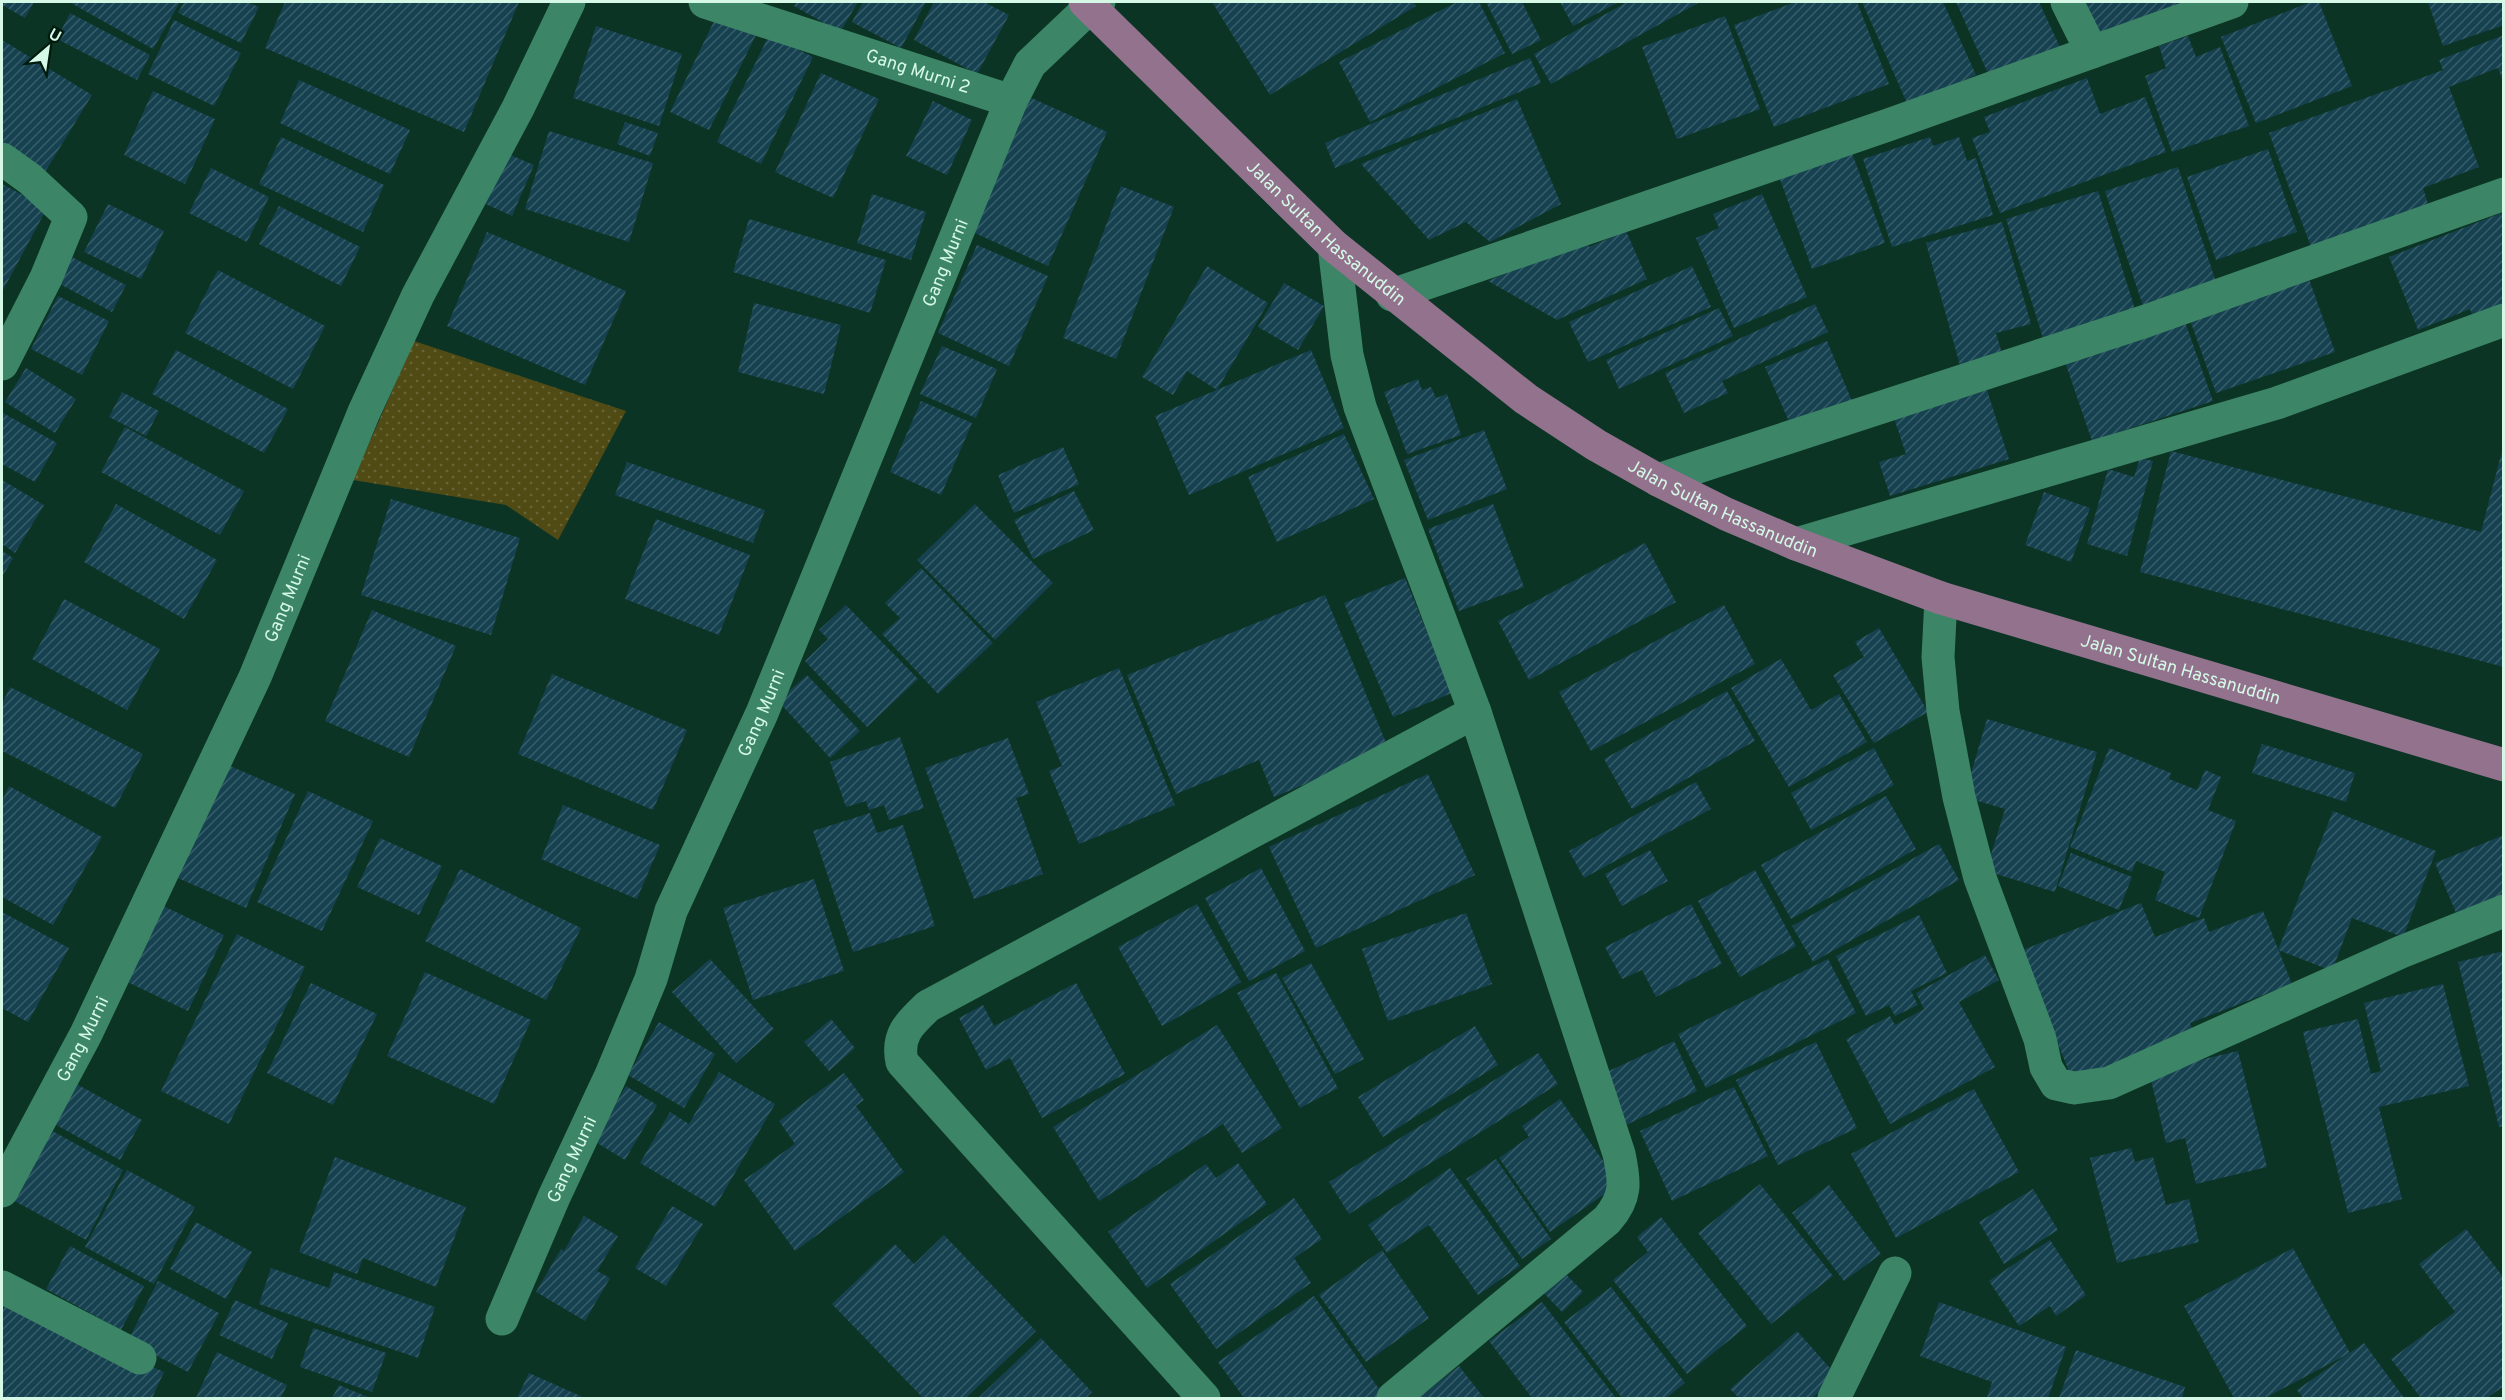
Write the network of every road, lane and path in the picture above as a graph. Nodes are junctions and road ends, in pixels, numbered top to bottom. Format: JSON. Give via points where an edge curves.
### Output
{"nodes":[{"id":1,"x":568,"y":2,"type":"edge"},
{"id":2,"x":705,"y":2,"type":"edge"},
{"id":3,"x":2067,"y":2,"type":"edge"},
{"id":4,"x":2232,"y":2,"type":"edge"},
{"id":5,"x":1091,"y":3,"type":"edge"},
{"id":6,"x":2092,"y":52,"type":"junction"},
{"id":7,"x":1011,"y":100,"type":"junction"},
{"id":8,"x":2,"y":159,"type":"edge"},
{"id":9,"x":2504,"y":194,"type":"edge"},
{"id":10,"x":1334,"y":246,"type":"junction"},
{"id":11,"x":1392,"y":295,"type":"junction"},
{"id":12,"x":2504,"y":320,"type":"edge"},
{"id":13,"x":2,"y":364,"type":"edge"},
{"id":14,"x":1658,"y":480,"type":"junction"},
{"id":15,"x":1796,"y":544,"type":"junction"},
{"id":16,"x":1941,"y":598,"type":"junction"},
{"id":17,"x":1475,"y":712,"type":"junction"},
{"id":18,"x":2504,"y":765,"type":"edge"},
{"id":19,"x":2504,"y":911,"type":"edge"},
{"id":20,"x":2,"y":1191,"type":"edge"},
{"id":21,"x":1895,"y":1273,"type":"dead end"},
{"id":22,"x":2,"y":1287,"type":"edge"},
{"id":23,"x":502,"y":1319,"type":"dead end"},
{"id":24,"x":140,"y":1358,"type":"dead end"},
{"id":25,"x":1204,"y":1398,"type":"edge"},
{"id":26,"x":1393,"y":1398,"type":"edge"},
{"id":27,"x":1834,"y":1398,"type":"edge"}],
"edges":[{"from":1,"to":20,"type":"street","name":"Gang Murni","via":[[518,108],[418,295],[364,412],[255,677],[86,1034]]},
{"from":2,"to":7,"type":"street","name":"Gang Murni 2"},
{"from":3,"to":6,"type":"street"},
{"from":4,"to":6,"type":"street"},
{"from":5,"to":7,"type":"street","via":[[1030,64]]},
{"from":5,"to":10,"type":"main road","name":"Jalan Sultan Hassanuddin"},
{"from":6,"to":11,"type":"street"},
{"from":7,"to":23,"type":"street","name":"Gang Murni","via":[[762,713],[671,911],[651,978],[612,1075]]},
{"from":8,"to":13,"type":"street","via":[[30,178],[71,217],[46,278]]},
{"from":9,"to":14,"type":"street","via":[[2146,321]]},
{"from":10,"to":11,"type":"main road","name":"Jalan Sultan Hassanuddin"},
{"from":10,"to":17,"type":"street","via":[[1347,355],[1360,407]]},
{"from":11,"to":14,"type":"main road","name":"Jalan Sultan Hassanuddin","via":[[1526,399]]},
{"from":12,"to":15,"type":"street","via":[[2277,403]]},
{"from":14,"to":15,"type":"main road","name":"Jalan Sultan Hassanuddin"},
{"from":15,"to":16,"type":"main road","name":"Jalan Sultan Hassanuddin"},
{"from":16,"to":18,"type":"main road","name":"Jalan Sultan Hassanuddin"},
{"from":16,"to":19,"type":"street","via":[[1938,657],[1943,711],[1959,797],[1980,878],[2046,1066],[2056,1084],[2074,1088],[2109,1083],[2401,952]]},
{"from":17,"to":25,"type":"street","via":[[928,1006],[910,1022],[902,1038],[902,1062]]},
{"from":17,"to":26,"type":"street","via":[[1624,1179],[1617,1209],[1607,1220]]},
{"from":21,"to":27,"type":"street"},
{"from":22,"to":24,"type":"street"}]}
